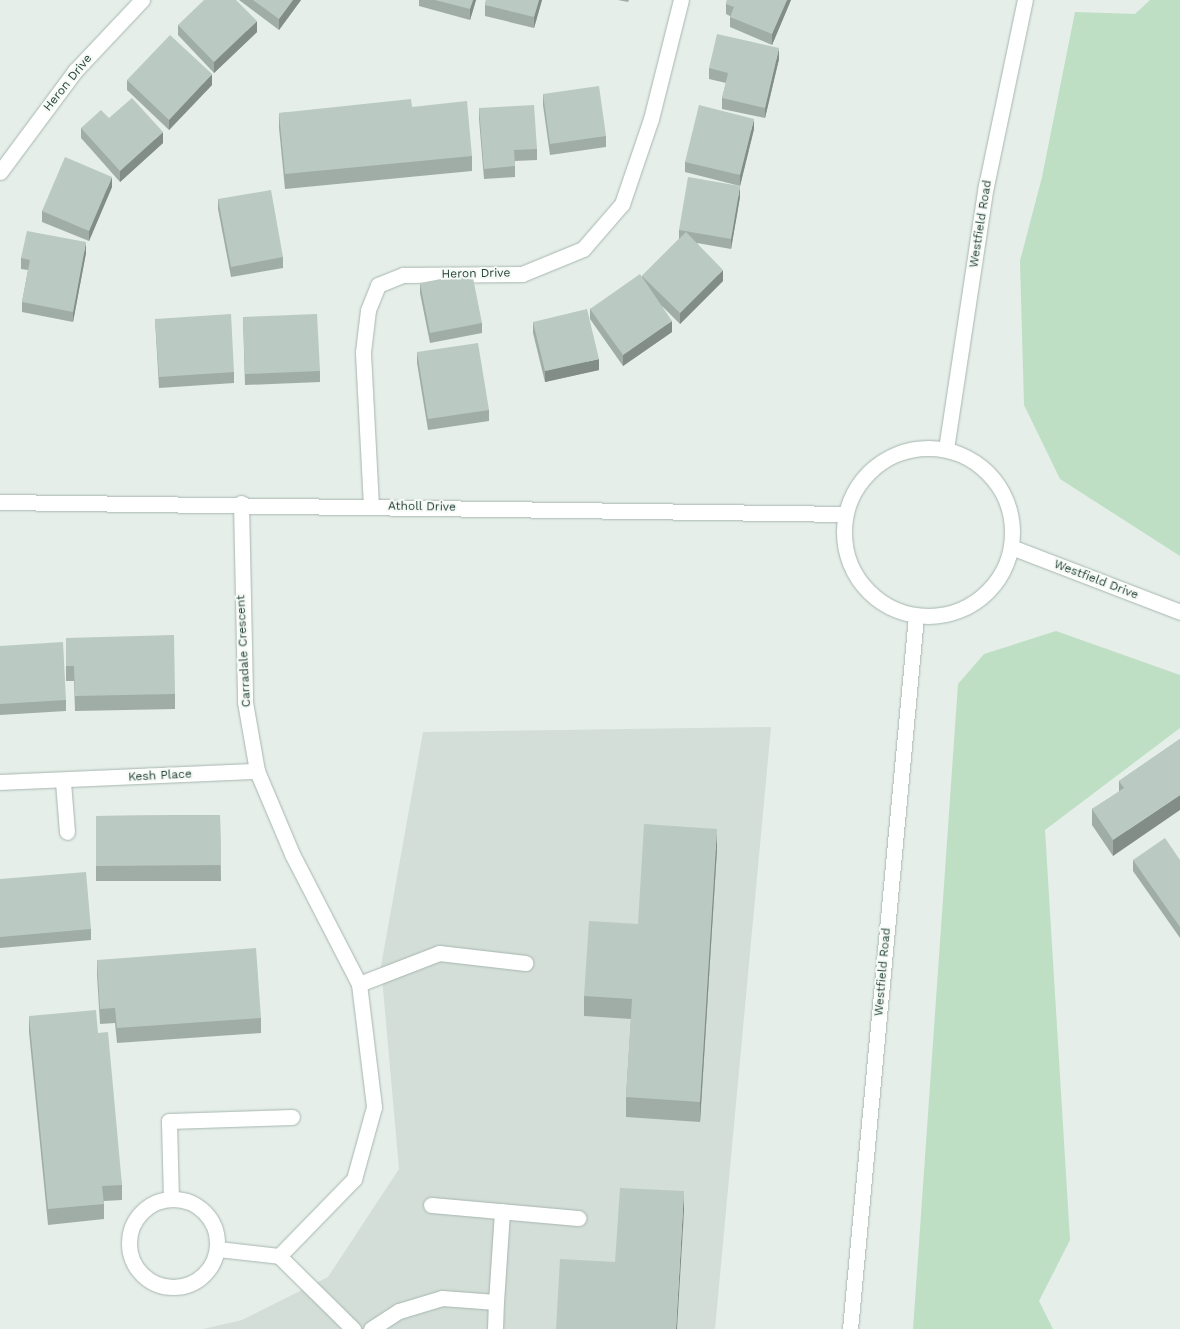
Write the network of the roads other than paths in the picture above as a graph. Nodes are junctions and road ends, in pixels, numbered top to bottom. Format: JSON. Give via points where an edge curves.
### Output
{"nodes":[{"id":1,"x":142,"y":0,"type":"edge"},
{"id":2,"x":681,"y":0,"type":"edge"},
{"id":3,"x":1025,"y":0,"type":"edge"},
{"id":4,"x":0,"y":172,"type":"edge"},
{"id":5,"x":946,"y":449,"type":"junction"},
{"id":6,"x":0,"y":502,"type":"edge"},
{"id":7,"x":241,"y":503,"type":"junction"},
{"id":8,"x":371,"y":506,"type":"junction"},
{"id":9,"x":845,"y":514,"type":"junction"},
{"id":10,"x":1011,"y":547,"type":"junction"},
{"id":11,"x":1180,"y":612,"type":"edge"},
{"id":12,"x":916,"y":616,"type":"junction"},
{"id":13,"x":258,"y":772,"type":"junction"},
{"id":14,"x":0,"y":782,"type":"edge"},
{"id":15,"x":63,"y":782,"type":"junction"},
{"id":16,"x":67,"y":832,"type":"dead end"},
{"id":17,"x":525,"y":963,"type":"dead end"},
{"id":18,"x":359,"y":984,"type":"junction"},
{"id":19,"x":292,"y":1117,"type":"dead end"},
{"id":20,"x":171,"y":1199,"type":"junction"},
{"id":21,"x":431,"y":1206,"type":"dead end"},
{"id":22,"x":502,"y":1211,"type":"junction"},
{"id":23,"x":578,"y":1218,"type":"dead end"},
{"id":24,"x":218,"y":1249,"type":"junction"},
{"id":25,"x":279,"y":1256,"type":"junction"},
{"id":26,"x":496,"y":1302,"type":"junction"},
{"id":27,"x":353,"y":1329,"type":"edge"},
{"id":28,"x":372,"y":1329,"type":"edge"},
{"id":29,"x":495,"y":1329,"type":"edge"},
{"id":30,"x":850,"y":1329,"type":"edge"}],
"edges":[{"from":1,"to":4,"type":"street","name":"Heron Drive","via":[[75,71]]},
{"from":2,"to":8,"type":"street","name":"Heron Drive","via":[[651,119],[622,204],[583,249],[522,274],[403,275],[378,284],[368,310],[363,352]]},
{"from":3,"to":5,"type":"street","name":"Westfield Road","via":[[986,186]]},
{"from":5,"to":9,"type":"street","via":[[902,450],[872,468],[851,494]]},
{"from":5,"to":10,"type":"street","via":[[967,457],[989,473],[1000,488],[1012,524]]},
{"from":6,"to":7,"type":"street","name":"Atholl Drive"},
{"from":7,"to":8,"type":"street","name":"Atholl Drive"},
{"from":7,"to":13,"type":"street","name":"Carradale Crescent","via":[[245,702]]},
{"from":8,"to":9,"type":"street","name":"Atholl Drive"},
{"from":9,"to":12,"type":"street","via":[[843,542],[848,560],[869,593],[888,607]]},
{"from":10,"to":11,"type":"street","name":"Westfield Drive"},
{"from":10,"to":12,"type":"street","via":[[1003,571],[980,598],[962,610]]},
{"from":12,"to":30,"type":"street","name":"Westfield Road"},
{"from":13,"to":15,"type":"street","name":"Kesh Place"},
{"from":13,"to":18,"type":"street","name":"Carradale Crescent","via":[[292,854]]},
{"from":14,"to":15,"type":"street","name":"Kesh Place"},
{"from":15,"to":16,"type":"street"},
{"from":17,"to":18,"type":"street","via":[[439,953]]},
{"from":18,"to":25,"type":"street","name":"Carradale Crescent","via":[[374,1107],[354,1179]]},
{"from":19,"to":20,"type":"street","via":[[169,1122]]},
{"from":20,"to":24,"type":"street","via":[[190,1202],[203,1210],[212,1221]]},
{"from":20,"to":24,"type":"street","via":[[149,1206],[131,1229],[128,1244],[138,1272],[150,1282],[178,1288],[205,1275],[214,1263]]},
{"from":21,"to":22,"type":"street"},
{"from":22,"to":23,"type":"street"},
{"from":22,"to":26,"type":"street"},
{"from":24,"to":25,"type":"street"},
{"from":25,"to":27,"type":"street"},
{"from":26,"to":28,"type":"street","via":[[442,1298],[399,1311]]},
{"from":26,"to":29,"type":"street"}]}
